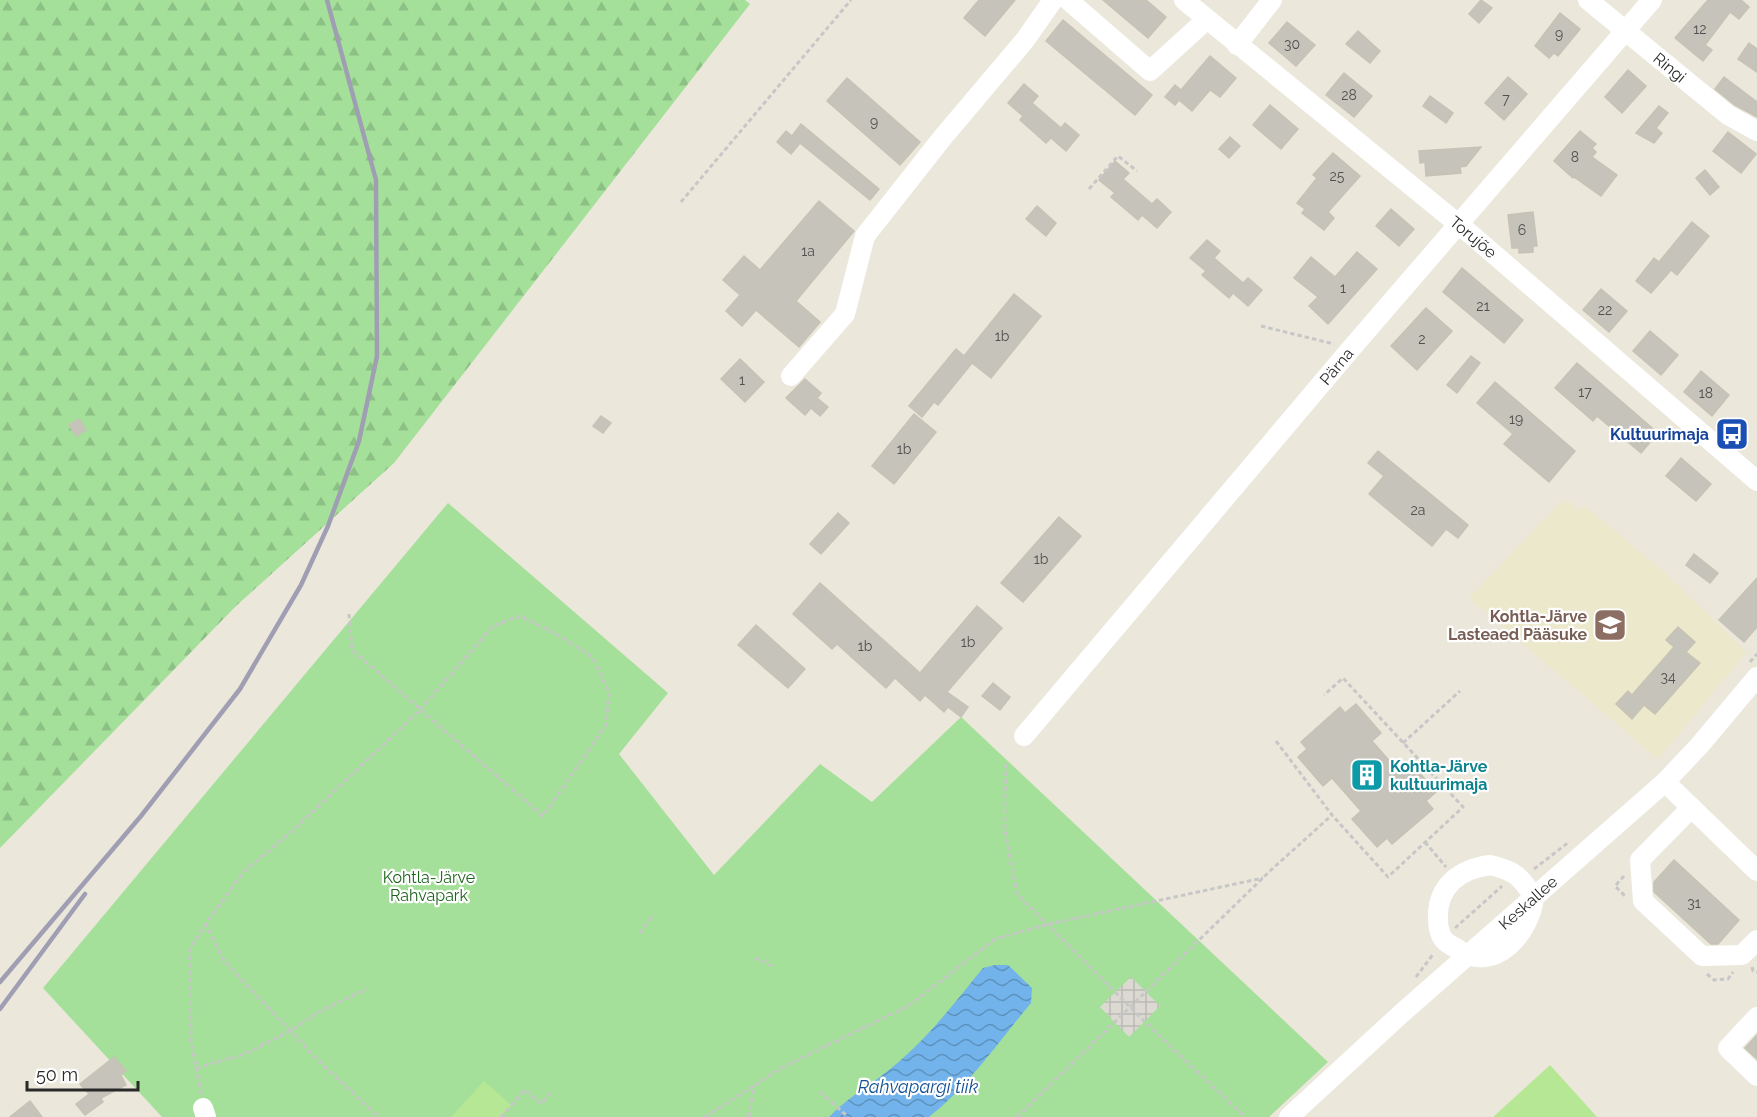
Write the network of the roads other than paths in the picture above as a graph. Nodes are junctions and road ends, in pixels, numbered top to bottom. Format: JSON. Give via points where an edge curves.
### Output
{"nodes":[{"id":1,"x":1053,"y":0,"type":"edge"},
{"id":2,"x":1068,"y":0,"type":"edge"},
{"id":3,"x":1184,"y":0,"type":"edge"},
{"id":4,"x":1272,"y":0,"type":"edge"},
{"id":5,"x":1588,"y":0,"type":"edge"},
{"id":6,"x":1652,"y":0,"type":"edge"},
{"id":7,"x":1206,"y":20,"type":"junction"},
{"id":8,"x":1626,"y":30,"type":"junction"},
{"id":9,"x":1236,"y":45,"type":"junction"},
{"id":10,"x":1757,"y":131,"type":"edge"},
{"id":11,"x":1458,"y":225,"type":"junction"},
{"id":12,"x":791,"y":376,"type":"dead end"},
{"id":13,"x":1757,"y":481,"type":"edge"},
{"id":14,"x":1750,"y":673,"type":"edge"},
{"id":15,"x":1024,"y":736,"type":"dead end"},
{"id":16,"x":1665,"y":782,"type":"junction"},
{"id":17,"x":1691,"y":808,"type":"junction"},
{"id":18,"x":1757,"y":871,"type":"edge"},
{"id":19,"x":1534,"y":897,"type":"junction"},
{"id":20,"x":1757,"y":940,"type":"edge"},
{"id":21,"x":1467,"y":956,"type":"junction"},
{"id":22,"x":1757,"y":1017,"type":"edge"},
{"id":23,"x":1757,"y":1076,"type":"edge"},
{"id":24,"x":1289,"y":1117,"type":"edge"}],
"edges":[{"from":1,"to":12,"type":"street","via":[[865,236],[845,314]]},
{"from":2,"to":7,"type":"street","via":[[1150,71]]},
{"from":3,"to":7,"type":"street","name":"Torujõe"},
{"from":4,"to":9,"type":"street"},
{"from":5,"to":8,"type":"street","name":"Ringi"},
{"from":6,"to":8,"type":"street","name":"Pärna"},
{"from":7,"to":9,"type":"street","name":"Torujõe"},
{"from":8,"to":10,"type":"street","name":"Ringi","via":[[1728,115]]},
{"from":8,"to":11,"type":"street","name":"Pärna"},
{"from":9,"to":11,"type":"street","name":"Torujõe"},
{"from":11,"to":13,"type":"street","name":"Torujõe"},
{"from":11,"to":15,"type":"street","name":"Pärna"},
{"from":14,"to":16,"type":"street","name":"Keskallee","via":[[1700,746]]},
{"from":16,"to":17,"type":"street"},
{"from":16,"to":19,"type":"street","name":"Keskallee"},
{"from":17,"to":18,"type":"street"},
{"from":17,"to":20,"type":"street","via":[[1640,860],[1643,901],[1702,956],[1743,955]]},
{"from":19,"to":21,"type":"street","name":"Keskallee"},
{"from":19,"to":21,"type":"street","via":[[1520,876],[1507,869],[1473,867],[1455,877],[1441,897],[1438,926],[1444,940]]},
{"from":21,"to":24,"type":"street","name":"Keskallee"},
{"from":22,"to":23,"type":"street","via":[[1728,1048]]}]}
